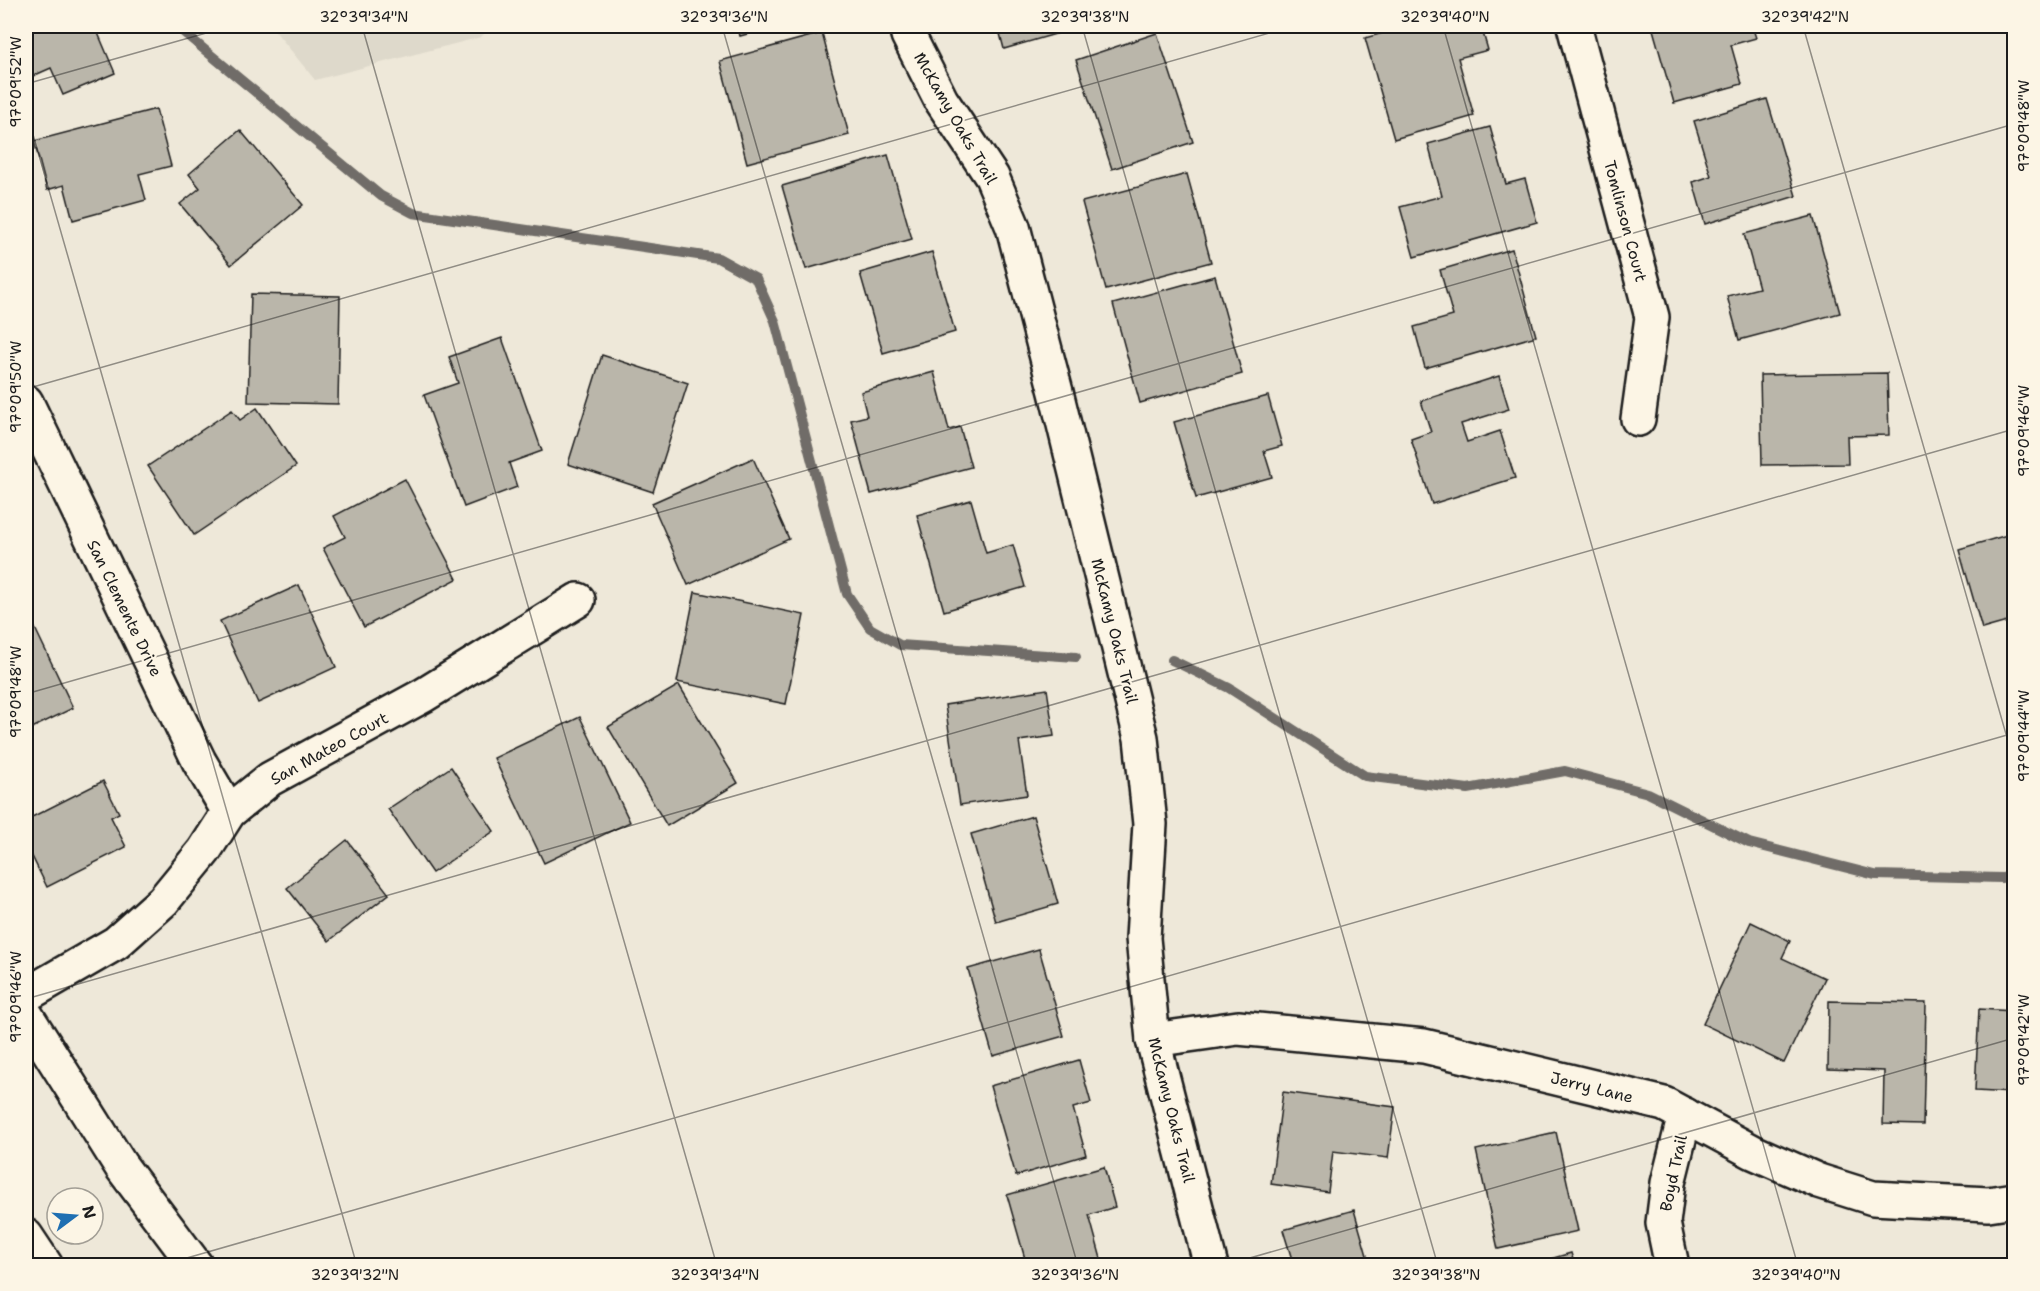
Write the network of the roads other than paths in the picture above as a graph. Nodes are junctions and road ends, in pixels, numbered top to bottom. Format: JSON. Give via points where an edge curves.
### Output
{"nodes":[{"id":1,"x":906,"y":26,"type":"edge"},
{"id":2,"x":1574,"y":26,"type":"edge"},
{"id":3,"x":26,"y":402,"type":"edge"},
{"id":4,"x":1638,"y":419,"type":"dead end"},
{"id":5,"x":578,"y":600,"type":"dead end"},
{"id":6,"x":230,"y":812,"type":"junction"},
{"id":7,"x":26,"y":995,"type":"edge"},
{"id":8,"x":26,"y":1015,"type":"edge"},
{"id":9,"x":1153,"y":1040,"type":"junction"},
{"id":10,"x":1685,"y":1115,"type":"junction"},
{"id":11,"x":2014,"y":1200,"type":"edge"},
{"id":12,"x":26,"y":1236,"type":"edge"},
{"id":13,"x":46,"y":1266,"type":"edge"},
{"id":14,"x":196,"y":1266,"type":"edge"},
{"id":15,"x":1211,"y":1266,"type":"edge"},
{"id":16,"x":1672,"y":1266,"type":"edge"}],
"edges":[{"from":1,"to":9,"type":"street","name":"McKamy Oaks Trail","via":[[941,100],[992,177],[1013,226],[1138,727],[1150,824],[1143,938]]},
{"from":2,"to":4,"type":"street","name":"Tomlinson Court","via":[[1652,317]]},
{"from":3,"to":6,"type":"street","name":"San Clemente Drive","via":[[199,761]]},
{"from":5,"to":6,"type":"street","name":"San Mateo Court","via":[[424,695],[270,779]]},
{"from":6,"to":7,"type":"street","name":"San Mateo Court","via":[[163,901],[116,943]]},
{"from":8,"to":14,"type":"street","via":[[122,1166]]},
{"from":9,"to":10,"type":"street","name":"Jerry Lane","via":[[1239,1028],[1424,1046],[1664,1104]]},
{"from":9,"to":15,"type":"street","name":"McKamy Oaks Trail"},
{"from":10,"to":11,"type":"street","name":"Jerry Lane","via":[[1762,1156],[1873,1198],[1988,1204]]},
{"from":10,"to":16,"type":"street","name":"Boyd Trail","via":[[1668,1183],[1663,1223]]},
{"from":12,"to":13,"type":"street"}]}
